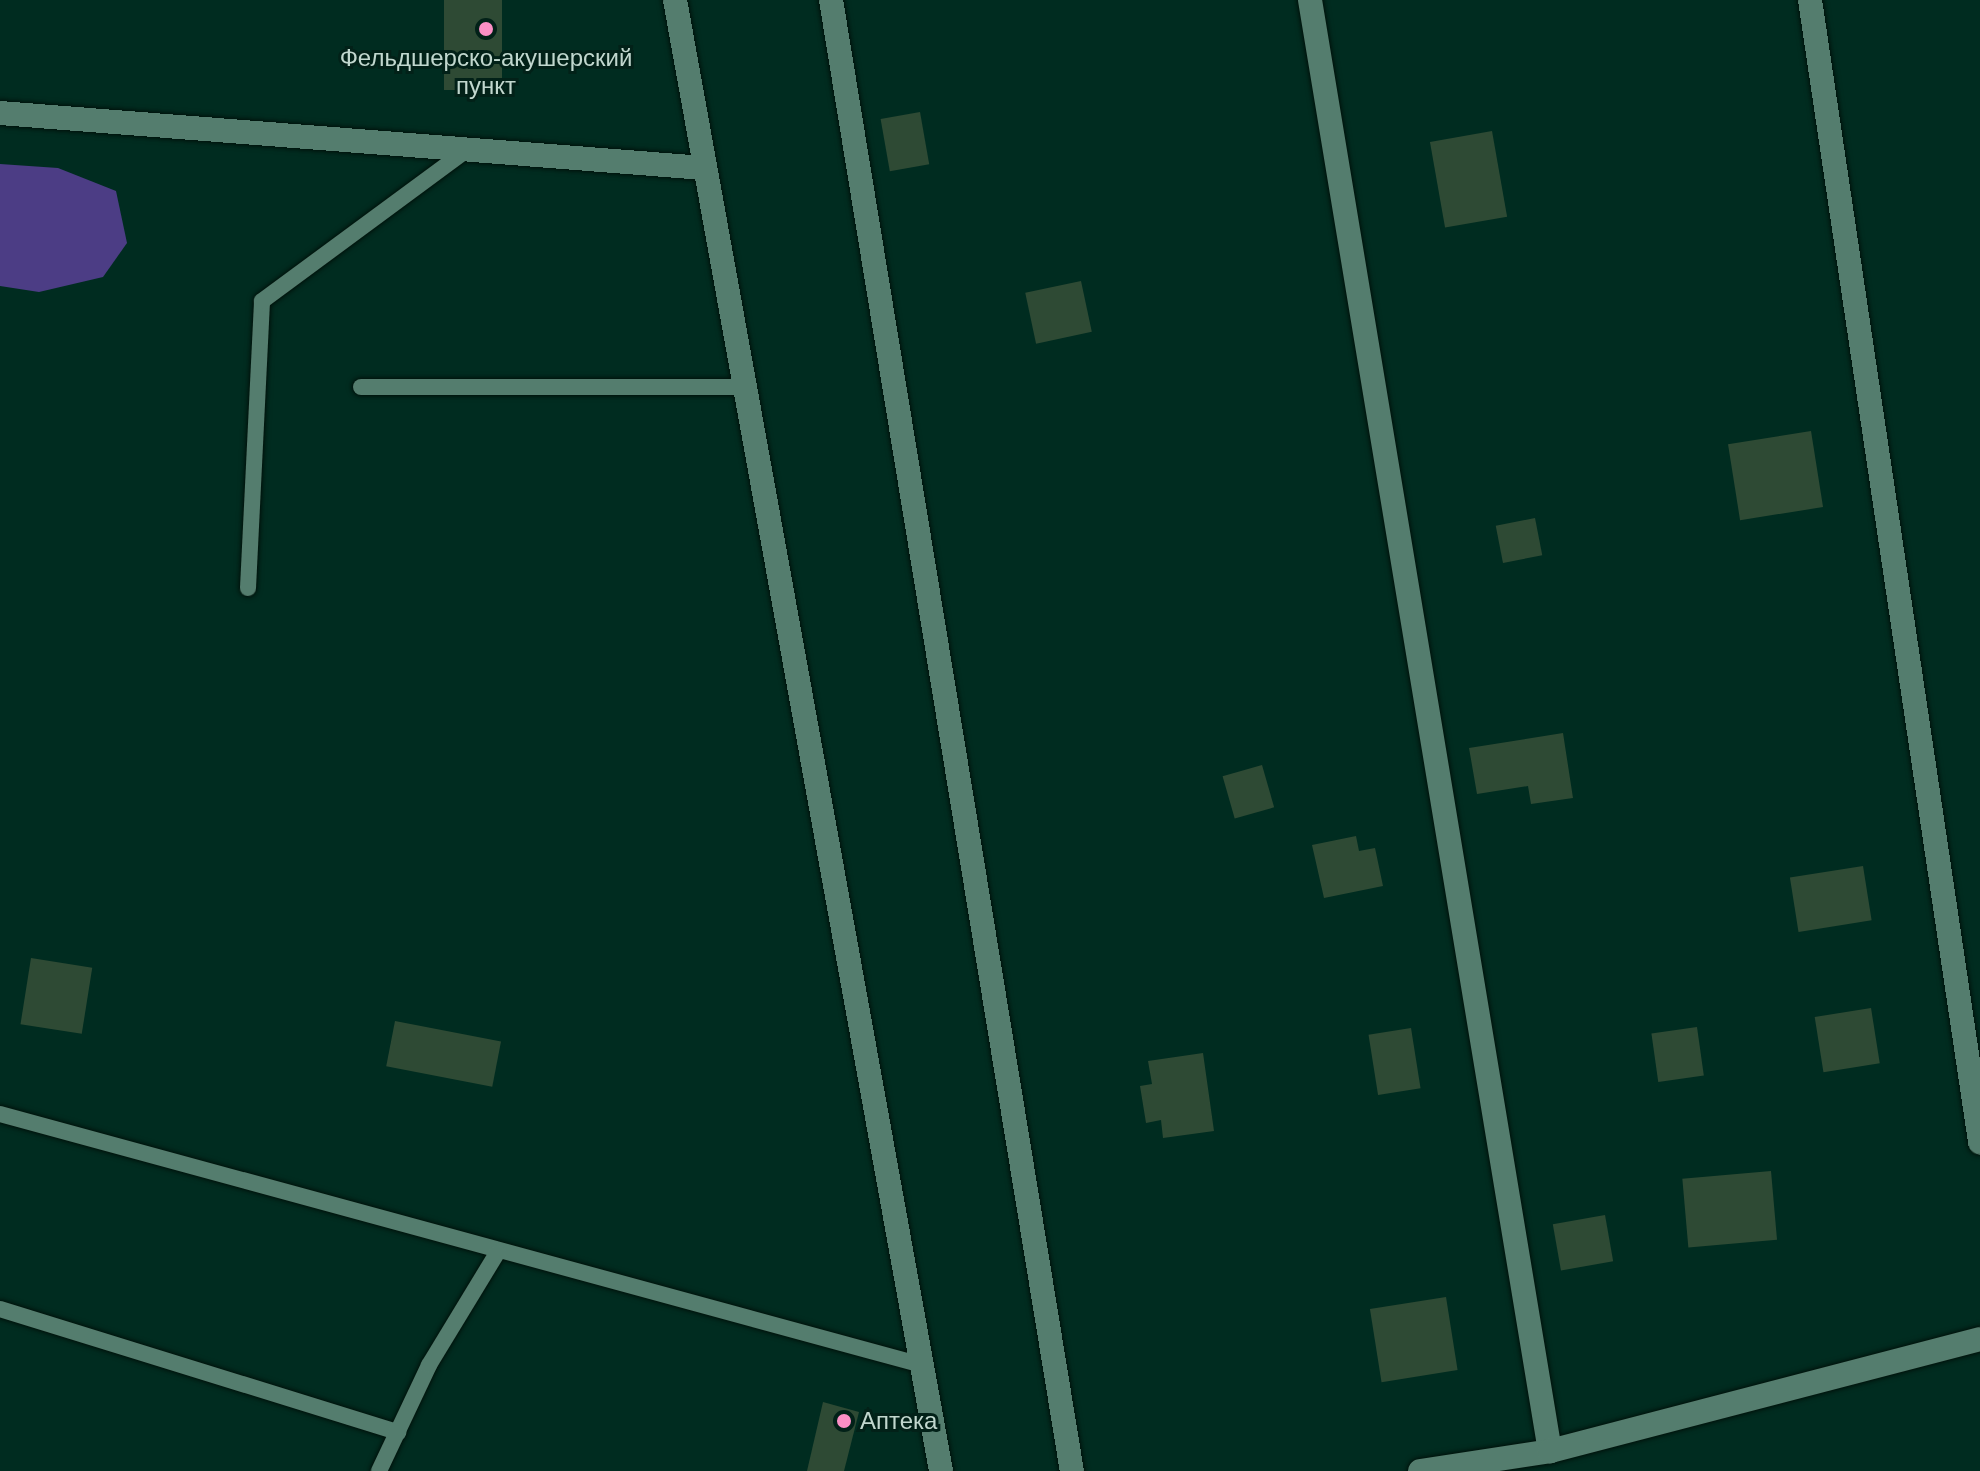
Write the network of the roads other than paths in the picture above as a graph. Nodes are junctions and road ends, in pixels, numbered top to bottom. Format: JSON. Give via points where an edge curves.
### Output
{"nodes":[{"id":1,"x":675,"y":0,"type":"edge"},
{"id":2,"x":831,"y":0,"type":"edge"},
{"id":3,"x":1310,"y":0,"type":"edge"},
{"id":4,"x":1810,"y":0,"type":"edge"},
{"id":5,"x":0,"y":113,"type":"edge"},
{"id":6,"x":467,"y":150,"type":"junction"},
{"id":7,"x":704,"y":168,"type":"junction"},
{"id":8,"x":361,"y":387,"type":"dead end"},
{"id":9,"x":744,"y":387,"type":"junction"},
{"id":10,"x":248,"y":588,"type":"dead end"},
{"id":11,"x":0,"y":1114,"type":"edge"},
{"id":12,"x":1980,"y":1142,"type":"edge"},
{"id":13,"x":497,"y":1253,"type":"junction"},
{"id":14,"x":0,"y":1309,"type":"edge"},
{"id":15,"x":1980,"y":1339,"type":"edge"},
{"id":16,"x":922,"y":1365,"type":"junction"},
{"id":17,"x":398,"y":1432,"type":"junction"},
{"id":18,"x":1550,"y":1451,"type":"junction"},
{"id":19,"x":379,"y":1471,"type":"edge"},
{"id":20,"x":941,"y":1471,"type":"edge"},
{"id":21,"x":1072,"y":1471,"type":"edge"},
{"id":22,"x":1420,"y":1471,"type":"edge"}],
"edges":[{"from":1,"to":7,"type":"street"},
{"from":2,"to":21,"type":"street"},
{"from":3,"to":18,"type":"street"},
{"from":4,"to":12,"type":"street"},
{"from":5,"to":6,"type":"street"},
{"from":6,"to":7,"type":"street"},
{"from":6,"to":10,"type":"lane","via":[[262,301]]},
{"from":7,"to":9,"type":"street"},
{"from":8,"to":9,"type":"lane"},
{"from":9,"to":16,"type":"street"},
{"from":11,"to":13,"type":"lane"},
{"from":13,"to":16,"type":"lane"},
{"from":13,"to":17,"type":"lane"},
{"from":14,"to":17,"type":"lane"},
{"from":15,"to":18,"type":"street"},
{"from":16,"to":20,"type":"street"},
{"from":17,"to":19,"type":"lane"},
{"from":18,"to":22,"type":"street"}]}
